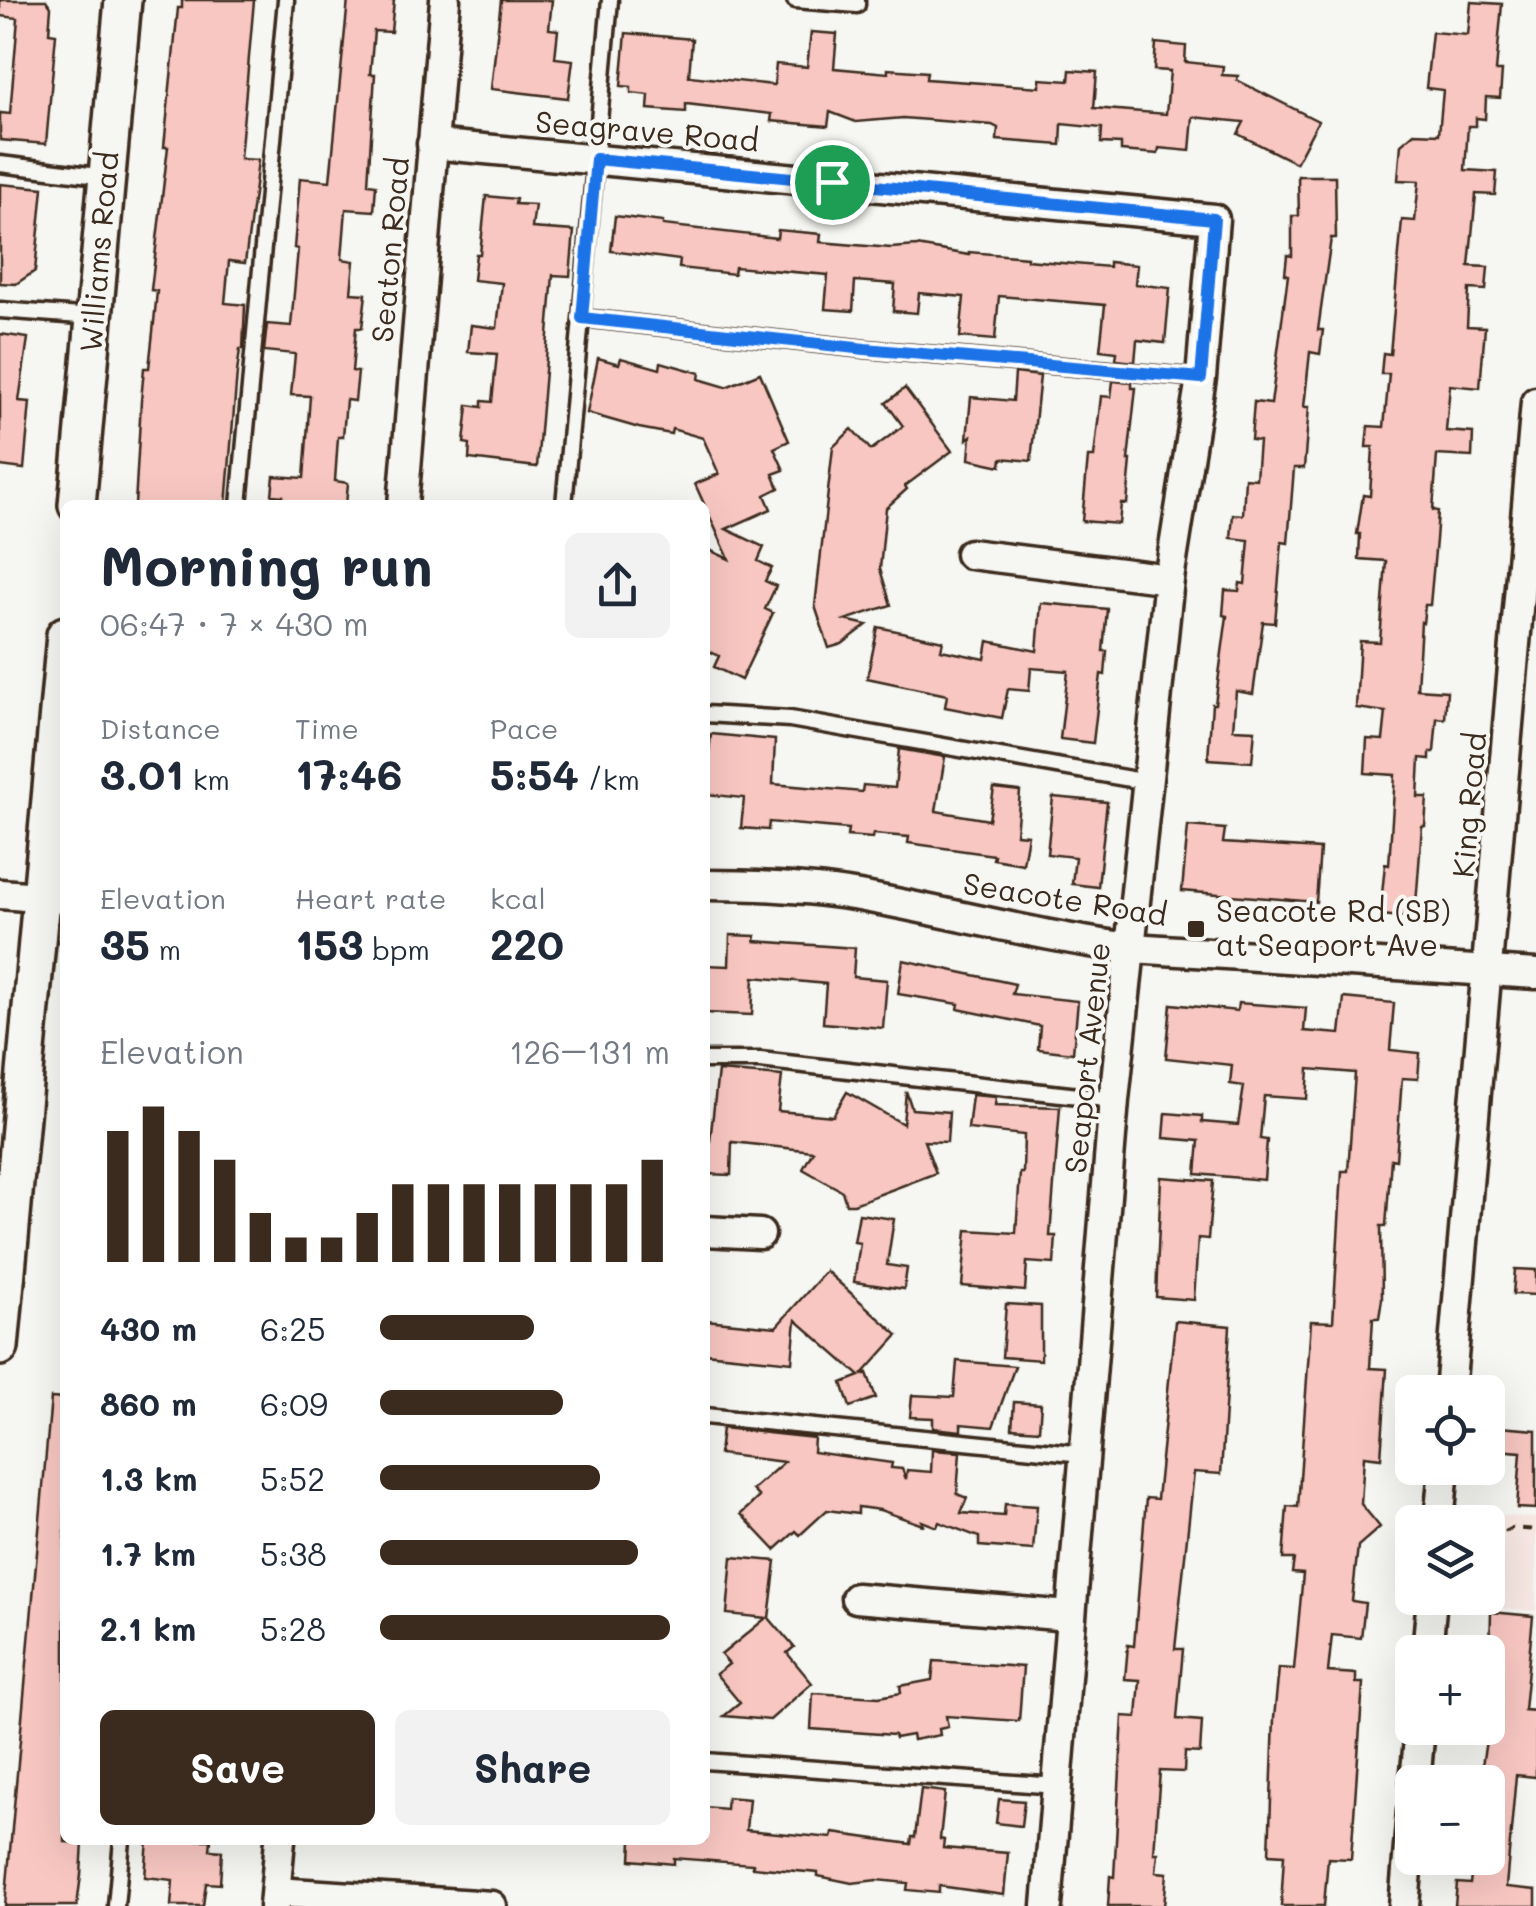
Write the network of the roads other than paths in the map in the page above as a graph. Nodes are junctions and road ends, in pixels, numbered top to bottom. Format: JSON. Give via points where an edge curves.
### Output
{"nodes":[{"id":1,"x":123,"y":0,"type":"edge"},
{"id":2,"x":286,"y":0,"type":"edge"},
{"id":3,"x":446,"y":0,"type":"edge"},
{"id":4,"x":610,"y":0,"type":"edge"},
{"id":5,"x":796,"y":0,"type":"edge"},
{"id":6,"x":857,"y":0,"type":"edge"},
{"id":7,"x":432,"y":144,"type":"junction"},
{"id":8,"x":596,"y":159,"type":"junction"},
{"id":9,"x":0,"y":164,"type":"edge"},
{"id":10,"x":106,"y":177,"type":"junction"},
{"id":11,"x":1214,"y":219,"type":"joint"},
{"id":12,"x":0,"y":310,"type":"edge"},
{"id":13,"x":94,"y":317,"type":"junction"},
{"id":14,"x":582,"y":318,"type":"junction"},
{"id":15,"x":1201,"y":378,"type":"junction"},
{"id":16,"x":1536,"y":402,"type":"edge"},
{"id":17,"x":77,"y":500,"type":"edge"},
{"id":18,"x":239,"y":500,"type":"edge"},
{"id":19,"x":405,"y":500,"type":"edge"},
{"id":20,"x":564,"y":500,"type":"edge"},
{"id":21,"x":970,"y":554,"type":"dead end"},
{"id":22,"x":1169,"y":579,"type":"junction"},
{"id":23,"x":710,"y":714,"type":"edge"},
{"id":24,"x":60,"y":745,"type":"edge"},
{"id":25,"x":1146,"y":782,"type":"junction"},
{"id":26,"x":710,"y":885,"type":"edge"},
{"id":27,"x":0,"y":894,"type":"edge"},
{"id":28,"x":53,"y":898,"type":"edge"},
{"id":29,"x":1132,"y":948,"type":"junction"},
{"id":30,"x":1488,"y":971,"type":"junction"},
{"id":31,"x":1536,"y":974,"type":"edge"},
{"id":32,"x":710,"y":1060,"type":"edge"},
{"id":33,"x":1114,"y":1100,"type":"junction"},
{"id":34,"x":710,"y":1232,"type":"edge"},
{"id":35,"x":760,"y":1234,"type":"dead end"},
{"id":36,"x":0,"y":1347,"type":"edge"},
{"id":37,"x":1452,"y":1375,"type":"edge"},
{"id":38,"x":710,"y":1417,"type":"edge"},
{"id":39,"x":1082,"y":1454,"type":"junction"},
{"id":40,"x":856,"y":1598,"type":"dead end"},
{"id":41,"x":1069,"y":1616,"type":"junction"},
{"id":42,"x":710,"y":1761,"type":"edge"},
{"id":43,"x":1057,"y":1786,"type":"junction"},
{"id":44,"x":122,"y":1845,"type":"edge"},
{"id":45,"x":280,"y":1845,"type":"edge"},
{"id":46,"x":1407,"y":1875,"type":"edge"},
{"id":47,"x":275,"y":1899,"type":"edge"},
{"id":48,"x":116,"y":1906,"type":"edge"},
{"id":49,"x":492,"y":1906,"type":"edge"},
{"id":50,"x":1047,"y":1906,"type":"edge"},
{"id":51,"x":1404,"y":1906,"type":"edge"}],
"edges":[{"from":1,"to":10,"type":"street","name":"Williams Road"},
{"from":2,"to":18,"type":"lane"},
{"from":3,"to":7,"type":"street","name":"Seaton Road"},
{"from":4,"to":8,"type":"lane"},
{"from":5,"to":6,"type":"lane"},
{"from":7,"to":8,"type":"street","name":"Seagrave Road"},
{"from":7,"to":19,"type":"street","name":"Seaton Road"},
{"from":8,"to":11,"type":"street","name":"Seagrave Road"},
{"from":8,"to":14,"type":"lane"},
{"from":9,"to":10,"type":"lane"},
{"from":10,"to":13,"type":"street","name":"Williams Road"},
{"from":11,"to":15,"type":"street","name":"Seaport Avenue"},
{"from":12,"to":13,"type":"lane"},
{"from":13,"to":17,"type":"street","name":"Williams Road"},
{"from":14,"to":15,"type":"lane"},
{"from":14,"to":20,"type":"lane"},
{"from":15,"to":22,"type":"street","name":"Seaport Avenue"},
{"from":16,"to":30,"type":"street","name":"King Road"},
{"from":21,"to":22,"type":"street"},
{"from":22,"to":25,"type":"street","name":"Seaport Avenue"},
{"from":23,"to":25,"type":"lane","via":[[790,719]]},
{"from":24,"to":28,"type":"street"},
{"from":25,"to":29,"type":"street","name":"Seaport Avenue"},
{"from":26,"to":29,"type":"street","name":"Seacote Road","via":[[857,896]]},
{"from":27,"to":28,"type":"street"},
{"from":28,"to":36,"type":"street"},
{"from":29,"to":30,"type":"street","name":"Seacote Road"},
{"from":29,"to":33,"type":"street","name":"Seaport Avenue"},
{"from":30,"to":31,"type":"street","name":"Seacote Road"},
{"from":30,"to":37,"type":"street","name":"King Road"},
{"from":32,"to":33,"type":"lane"},
{"from":33,"to":39,"type":"street","name":"Seaport Avenue"},
{"from":34,"to":35,"type":"street"},
{"from":38,"to":39,"type":"lane"},
{"from":39,"to":41,"type":"street","name":"Seaport Avenue"},
{"from":40,"to":41,"type":"street"},
{"from":41,"to":43,"type":"street","name":"Seaport Avenue"},
{"from":42,"to":43,"type":"lane"},
{"from":43,"to":50,"type":"street","name":"Seaport Avenue"},
{"from":44,"to":48,"type":"lane"},
{"from":45,"to":47,"type":"street"},
{"from":46,"to":51,"type":"street"},
{"from":47,"to":49,"type":"street"}]}
